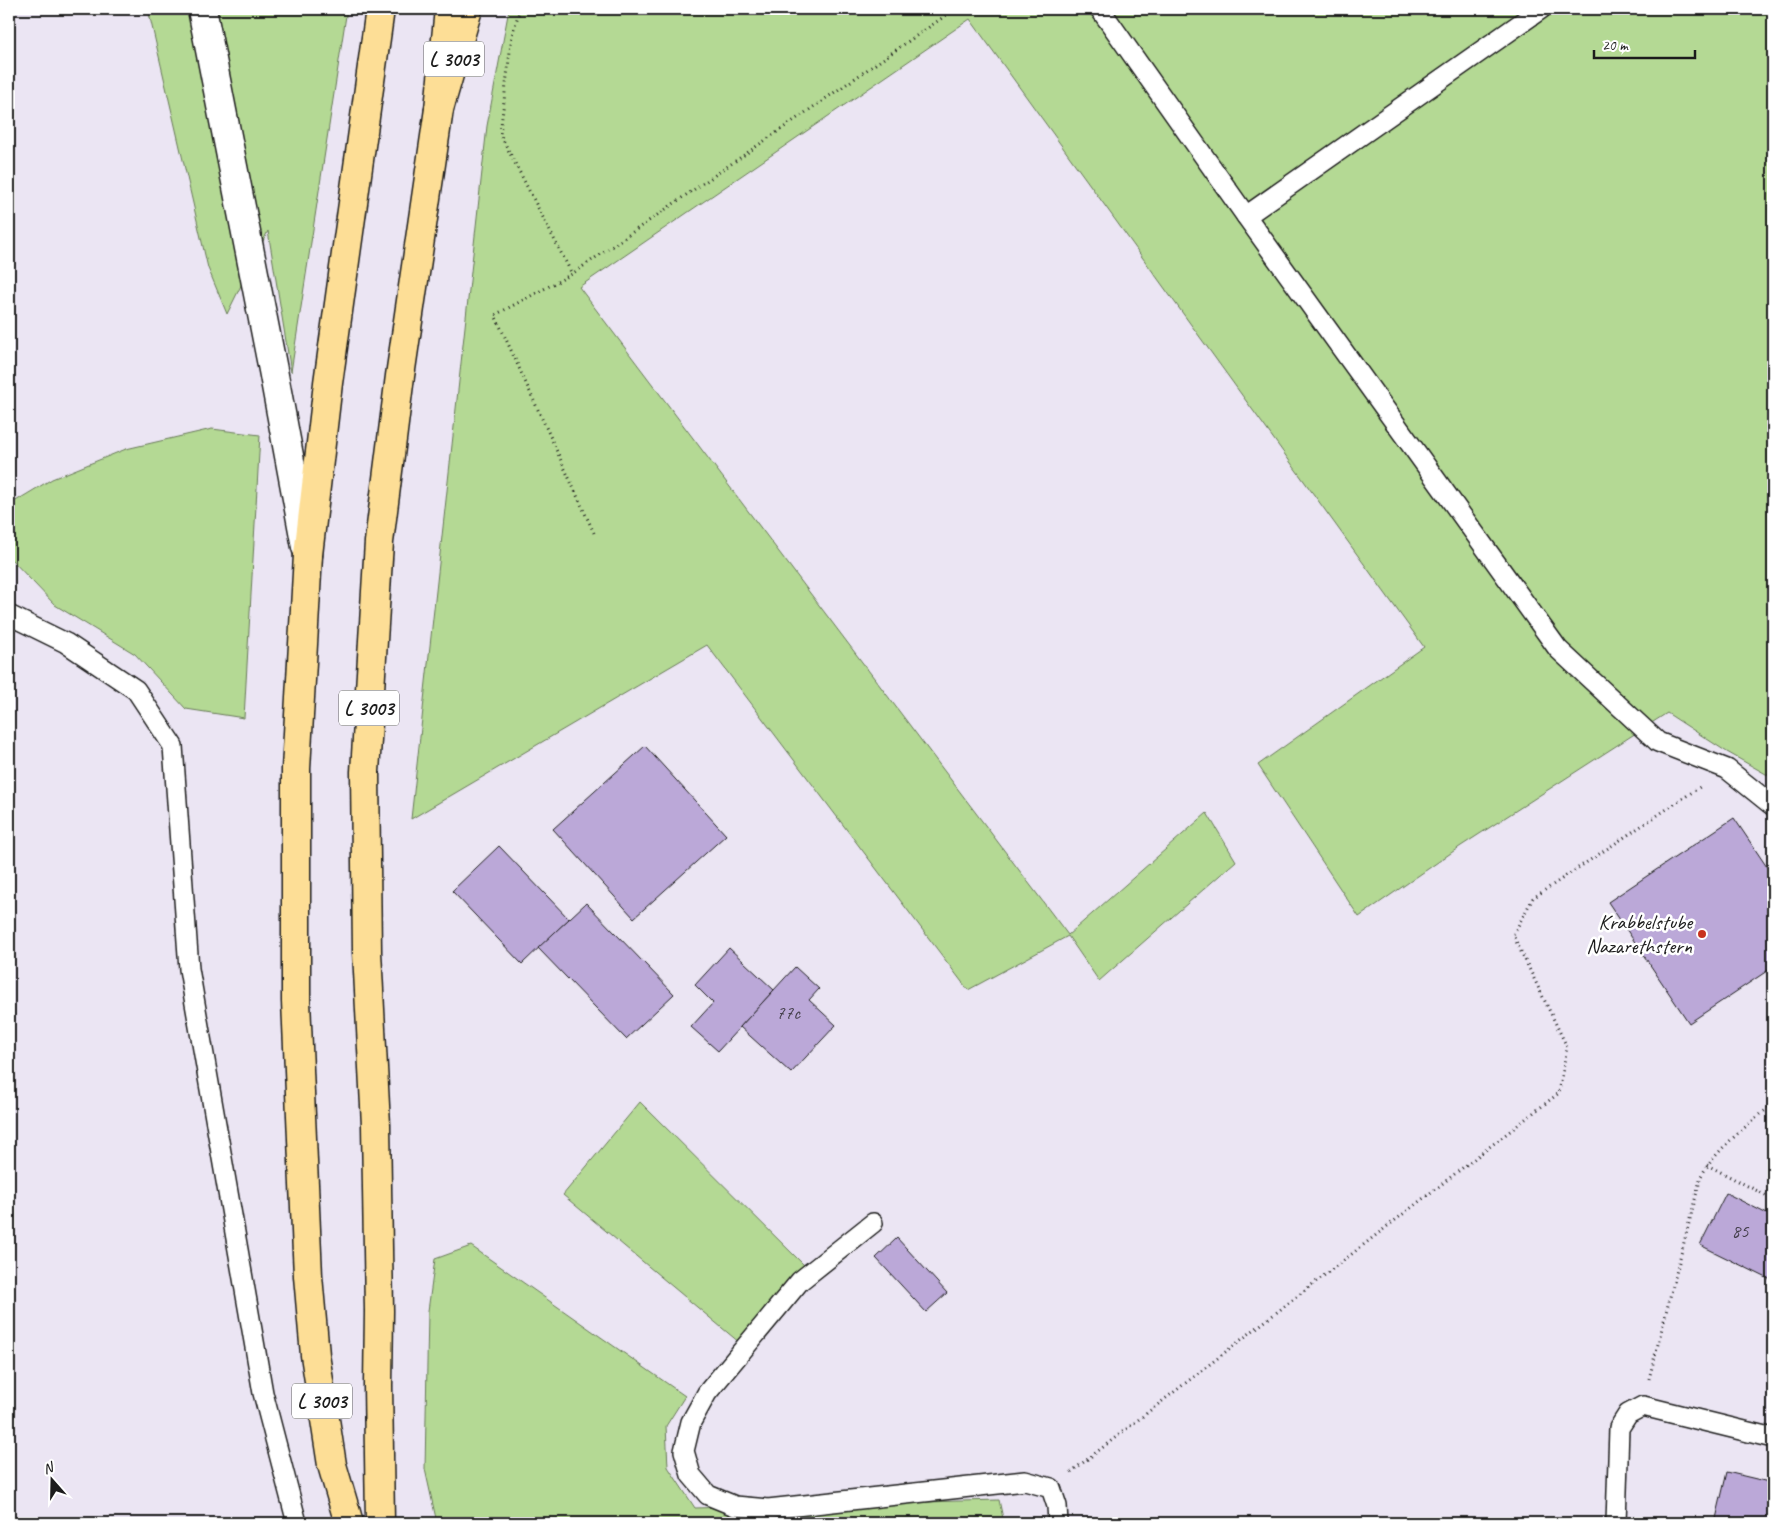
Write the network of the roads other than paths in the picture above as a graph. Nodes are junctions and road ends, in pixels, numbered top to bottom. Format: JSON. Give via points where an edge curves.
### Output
{"nodes":[{"id":1,"x":202,"y":9,"type":"edge"},
{"id":2,"x":380,"y":9,"type":"edge"},
{"id":3,"x":449,"y":9,"type":"edge"},
{"id":4,"x":468,"y":9,"type":"edge"},
{"id":5,"x":1100,"y":9,"type":"edge"},
{"id":6,"x":1541,"y":9,"type":"edge"},
{"id":7,"x":439,"y":109,"type":"junction"},
{"id":8,"x":1246,"y":216,"type":"junction"},
{"id":9,"x":308,"y":555,"type":"junction"},
{"id":10,"x":9,"y":615,"type":"edge"},
{"id":11,"x":1773,"y":806,"type":"edge"},
{"id":12,"x":873,"y":1222,"type":"dead end"},
{"id":13,"x":1773,"y":1438,"type":"edge"},
{"id":14,"x":298,"y":1523,"type":"edge"},
{"id":15,"x":349,"y":1523,"type":"edge"},
{"id":16,"x":380,"y":1523,"type":"edge"},
{"id":17,"x":1058,"y":1523,"type":"edge"},
{"id":18,"x":1616,"y":1523,"type":"edge"}],
"edges":[{"from":1,"to":9,"type":"main road","number":"L 3003"},
{"from":2,"to":9,"type":"main road","via":[[328,383]]},
{"from":3,"to":7,"type":"main road"},
{"from":4,"to":7,"type":"main road","number":"L 3003"},
{"from":5,"to":8,"type":"lane"},
{"from":6,"to":8,"type":"lane"},
{"from":7,"to":16,"type":"main road","number":"L 3003","via":[[379,542],[365,772],[367,952],[377,1174]]},
{"from":8,"to":11,"type":"lane","via":[[1558,649],[1658,742],[1727,769]]},
{"from":9,"to":15,"type":"main road","number":"L 3003","via":[[296,769],[296,1010],[308,1276],[315,1355],[332,1465]]},
{"from":10,"to":14,"type":"lane","via":[[66,643],[136,690],[173,746],[189,969],[263,1393]]},
{"from":12,"to":17,"type":"lane","via":[[800,1281],[707,1393],[691,1422],[684,1451],[691,1475],[708,1495],[735,1506],[768,1509],[1025,1481],[1051,1488]]},
{"from":13,"to":18,"type":"lane","via":[[1642,1406],[1628,1414],[1619,1428]]}]}
